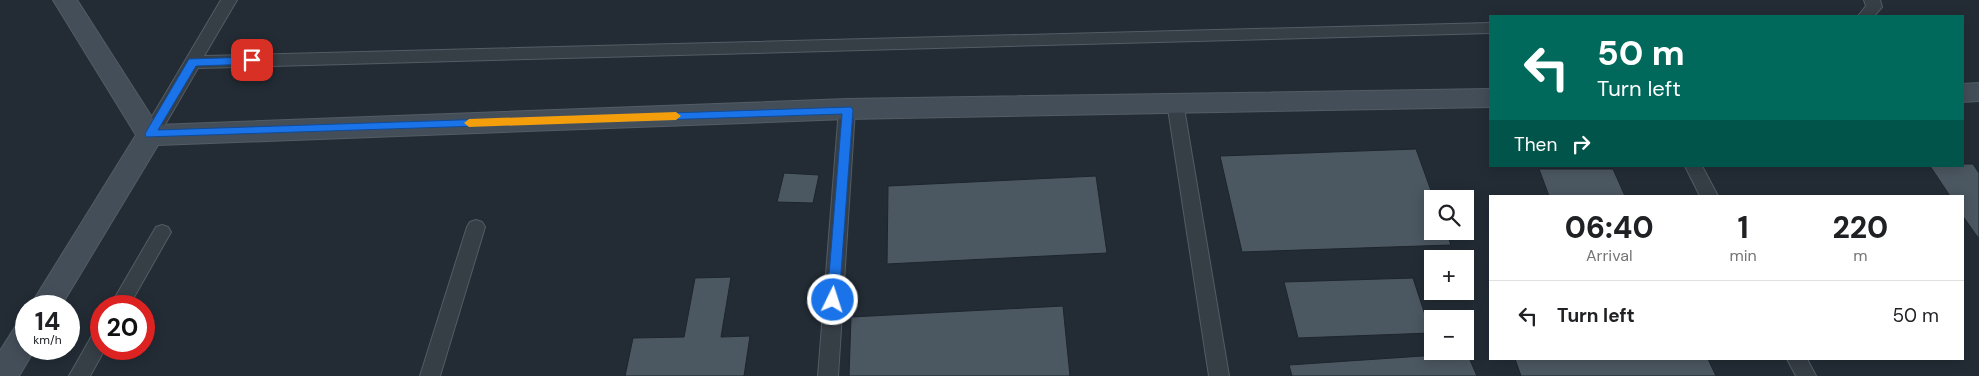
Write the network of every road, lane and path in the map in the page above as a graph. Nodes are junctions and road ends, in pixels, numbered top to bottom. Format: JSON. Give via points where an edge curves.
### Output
{"nodes":[{"id":1,"x":65,"y":0,"type":"edge"},
{"id":2,"x":229,"y":0,"type":"edge"},
{"id":3,"x":1872,"y":0,"type":"edge"},
{"id":4,"x":1867,"y":15,"type":"edge"},
{"id":5,"x":1489,"y":28,"type":"edge"},
{"id":6,"x":193,"y":62,"type":"junction"},
{"id":7,"x":1979,"y":92,"type":"edge"},
{"id":8,"x":1964,"y":93,"type":"edge"},
{"id":9,"x":1489,"y":98,"type":"edge"},
{"id":10,"x":1175,"y":102,"type":"junction"},
{"id":11,"x":847,"y":110,"type":"junction"},
{"id":12,"x":150,"y":134,"type":"junction"},
{"id":13,"x":1693,"y":167,"type":"edge"},
{"id":14,"x":1708,"y":195,"type":"edge"},
{"id":15,"x":476,"y":227,"type":"dead end"},
{"id":16,"x":162,"y":232,"type":"dead end"},
{"id":17,"x":52,"y":295,"type":"edge"},
{"id":18,"x":125,"y":295,"type":"edge"},
{"id":19,"x":15,"y":354,"type":"edge"},
{"id":20,"x":90,"y":357,"type":"edge"},
{"id":21,"x":1798,"y":360,"type":"edge"},
{"id":22,"x":2,"y":376,"type":"edge"},
{"id":23,"x":79,"y":376,"type":"edge"},
{"id":24,"x":430,"y":376,"type":"edge"},
{"id":25,"x":828,"y":376,"type":"edge"},
{"id":26,"x":1219,"y":376,"type":"edge"},
{"id":27,"x":1806,"y":376,"type":"edge"}],
"edges":[{"from":1,"to":12,"type":"main road"},
{"from":2,"to":6,"type":"lane"},
{"from":3,"to":4,"type":"lane","via":[[1874,7]]},
{"from":5,"to":6,"type":"lane"},
{"from":6,"to":12,"type":"lane"},
{"from":7,"to":8,"type":"main road"},
{"from":9,"to":10,"type":"main road"},
{"from":10,"to":11,"type":"main road"},
{"from":10,"to":26,"type":"lane"},
{"from":11,"to":12,"type":"main road"},
{"from":11,"to":25,"type":"lane"},
{"from":12,"to":17,"type":"main road"},
{"from":13,"to":14,"type":"lane"},
{"from":15,"to":24,"type":"lane"},
{"from":16,"to":18,"type":"lane"},
{"from":19,"to":22,"type":"main road"},
{"from":20,"to":23,"type":"lane"},
{"from":21,"to":27,"type":"lane"}]}
